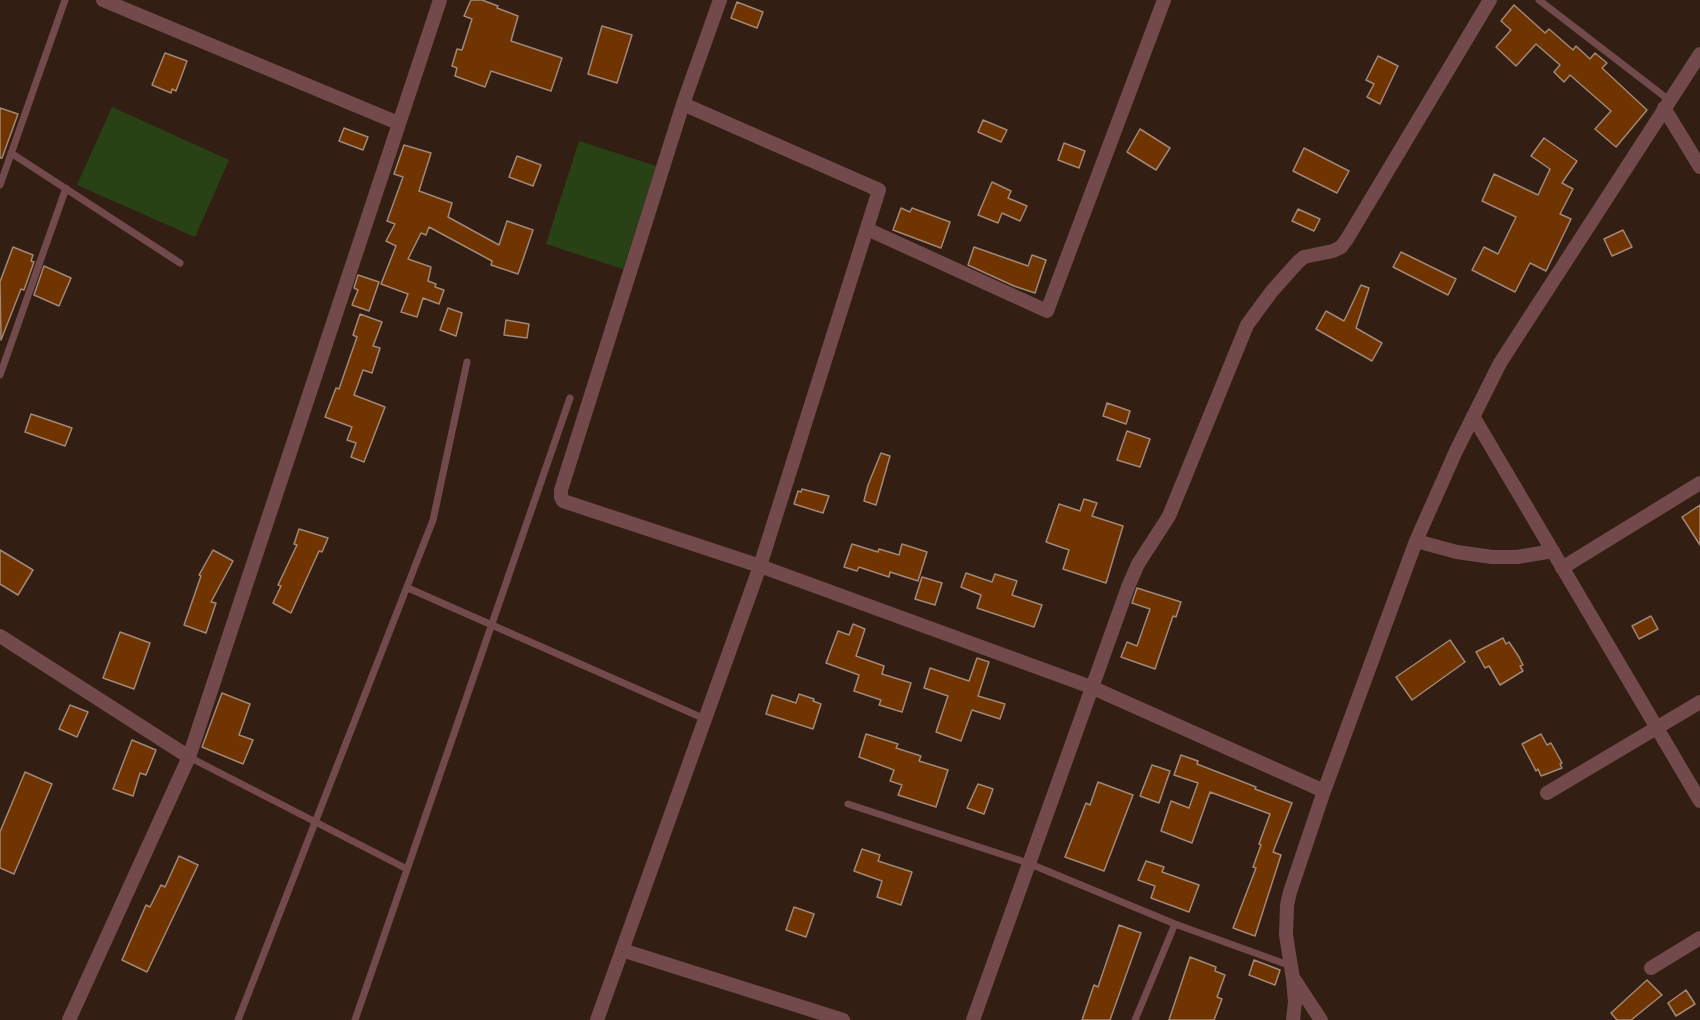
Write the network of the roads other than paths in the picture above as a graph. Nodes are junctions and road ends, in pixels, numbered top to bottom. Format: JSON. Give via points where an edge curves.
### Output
{"nodes":[{"id":1,"x":65,"y":0,"type":"edge"},
{"id":2,"x":103,"y":0,"type":"edge"},
{"id":3,"x":440,"y":0,"type":"edge"},
{"id":4,"x":720,"y":0,"type":"edge"},
{"id":5,"x":1164,"y":0,"type":"edge"},
{"id":6,"x":1490,"y":0,"type":"edge"},
{"id":7,"x":1539,"y":0,"type":"edge"},
{"id":8,"x":1700,"y":54,"type":"edge"},
{"id":9,"x":683,"y":104,"type":"junction"},
{"id":10,"x":1666,"y":104,"type":"junction"},
{"id":11,"x":398,"y":123,"type":"junction"},
{"id":12,"x":11,"y":153,"type":"junction"},
{"id":13,"x":1700,"y":166,"type":"edge"},
{"id":14,"x":0,"y":185,"type":"edge"},
{"id":15,"x":66,"y":188,"type":"junction"},
{"id":16,"x":867,"y":229,"type":"junction"},
{"id":17,"x":180,"y":263,"type":"dead end"},
{"id":18,"x":467,"y":363,"type":"dead end"},
{"id":19,"x":0,"y":375,"type":"edge"},
{"id":20,"x":570,"y":398,"type":"dead end"},
{"id":21,"x":1473,"y":416,"type":"junction"},
{"id":22,"x":1700,"y":483,"type":"edge"},
{"id":23,"x":1416,"y":541,"type":"junction"},
{"id":24,"x":1553,"y":551,"type":"junction"},
{"id":25,"x":760,"y":566,"type":"junction"},
{"id":26,"x":1562,"y":568,"type":"junction"},
{"id":27,"x":408,"y":588,"type":"junction"},
{"id":28,"x":492,"y":624,"type":"junction"},
{"id":29,"x":0,"y":636,"type":"edge"},
{"id":30,"x":1092,"y":687,"type":"junction"},
{"id":31,"x":1700,"y":702,"type":"edge"},
{"id":32,"x":705,"y":719,"type":"junction"},
{"id":33,"x":1657,"y":728,"type":"junction"},
{"id":34,"x":189,"y":757,"type":"junction"},
{"id":35,"x":1324,"y":791,"type":"junction"},
{"id":36,"x":1547,"y":794,"type":"dead end"},
{"id":37,"x":1700,"y":801,"type":"edge"},
{"id":38,"x":848,"y":804,"type":"dead end"},
{"id":39,"x":316,"y":822,"type":"junction"},
{"id":40,"x":1028,"y":863,"type":"junction"},
{"id":41,"x":407,"y":869,"type":"junction"},
{"id":42,"x":1175,"y":924,"type":"junction"},
{"id":43,"x":1700,"y":938,"type":"edge"},
{"id":44,"x":622,"y":950,"type":"junction"},
{"id":45,"x":1651,"y":968,"type":"dead end"},
{"id":46,"x":1292,"y":972,"type":"junction"},
{"id":47,"x":69,"y":1020,"type":"edge"},
{"id":48,"x":238,"y":1020,"type":"edge"},
{"id":49,"x":355,"y":1020,"type":"edge"},
{"id":50,"x":597,"y":1020,"type":"edge"},
{"id":51,"x":843,"y":1020,"type":"edge"},
{"id":52,"x":974,"y":1020,"type":"edge"},
{"id":53,"x":1135,"y":1020,"type":"edge"},
{"id":54,"x":1293,"y":1020,"type":"edge"},
{"id":55,"x":1320,"y":1020,"type":"edge"}],
"edges":[{"from":1,"to":12,"type":"lane"},
{"from":2,"to":11,"type":"street"},
{"from":3,"to":11,"type":"street"},
{"from":4,"to":9,"type":"street"},
{"from":5,"to":16,"type":"street","via":[[1047,311]]},
{"from":6,"to":30,"type":"street","via":[[1347,239],[1333,251],[1298,262],[1247,325],[1169,516],[1131,579]]},
{"from":7,"to":10,"type":"lane"},
{"from":8,"to":10,"type":"street"},
{"from":9,"to":16,"type":"street","via":[[879,190]]},
{"from":9,"to":25,"type":"street","via":[[561,497],[563,501]]},
{"from":10,"to":13,"type":"street"},
{"from":10,"to":21,"type":"street","via":[[1500,363]]},
{"from":11,"to":34,"type":"street"},
{"from":12,"to":14,"type":"lane"},
{"from":12,"to":15,"type":"lane"},
{"from":15,"to":17,"type":"lane"},
{"from":15,"to":19,"type":"lane"},
{"from":16,"to":25,"type":"street"},
{"from":18,"to":27,"type":"lane","via":[[433,520]]},
{"from":20,"to":28,"type":"lane"},
{"from":21,"to":23,"type":"street"},
{"from":21,"to":24,"type":"street"},
{"from":22,"to":26,"type":"street"},
{"from":23,"to":24,"type":"street","via":[[1492,557]]},
{"from":23,"to":35,"type":"street"},
{"from":24,"to":26,"type":"street"},
{"from":25,"to":30,"type":"street"},
{"from":25,"to":32,"type":"street"},
{"from":26,"to":33,"type":"street"},
{"from":27,"to":28,"type":"lane"},
{"from":27,"to":39,"type":"lane"},
{"from":28,"to":32,"type":"lane"},
{"from":28,"to":41,"type":"lane"},
{"from":29,"to":34,"type":"street"},
{"from":30,"to":35,"type":"street"},
{"from":30,"to":40,"type":"street"},
{"from":31,"to":33,"type":"street"},
{"from":32,"to":44,"type":"street"},
{"from":33,"to":36,"type":"street"},
{"from":33,"to":37,"type":"street"},
{"from":34,"to":39,"type":"lane"},
{"from":34,"to":47,"type":"street"},
{"from":35,"to":46,"type":"street","via":[[1287,905],[1286,935]]},
{"from":38,"to":40,"type":"lane"},
{"from":39,"to":41,"type":"lane"},
{"from":39,"to":48,"type":"lane"},
{"from":40,"to":42,"type":"lane"},
{"from":40,"to":52,"type":"street"},
{"from":41,"to":49,"type":"lane"},
{"from":42,"to":46,"type":"lane"},
{"from":42,"to":53,"type":"lane"},
{"from":43,"to":45,"type":"street"},
{"from":44,"to":50,"type":"street"},
{"from":44,"to":51,"type":"street"},
{"from":46,"to":54,"type":"street"},
{"from":46,"to":55,"type":"street"}]}
